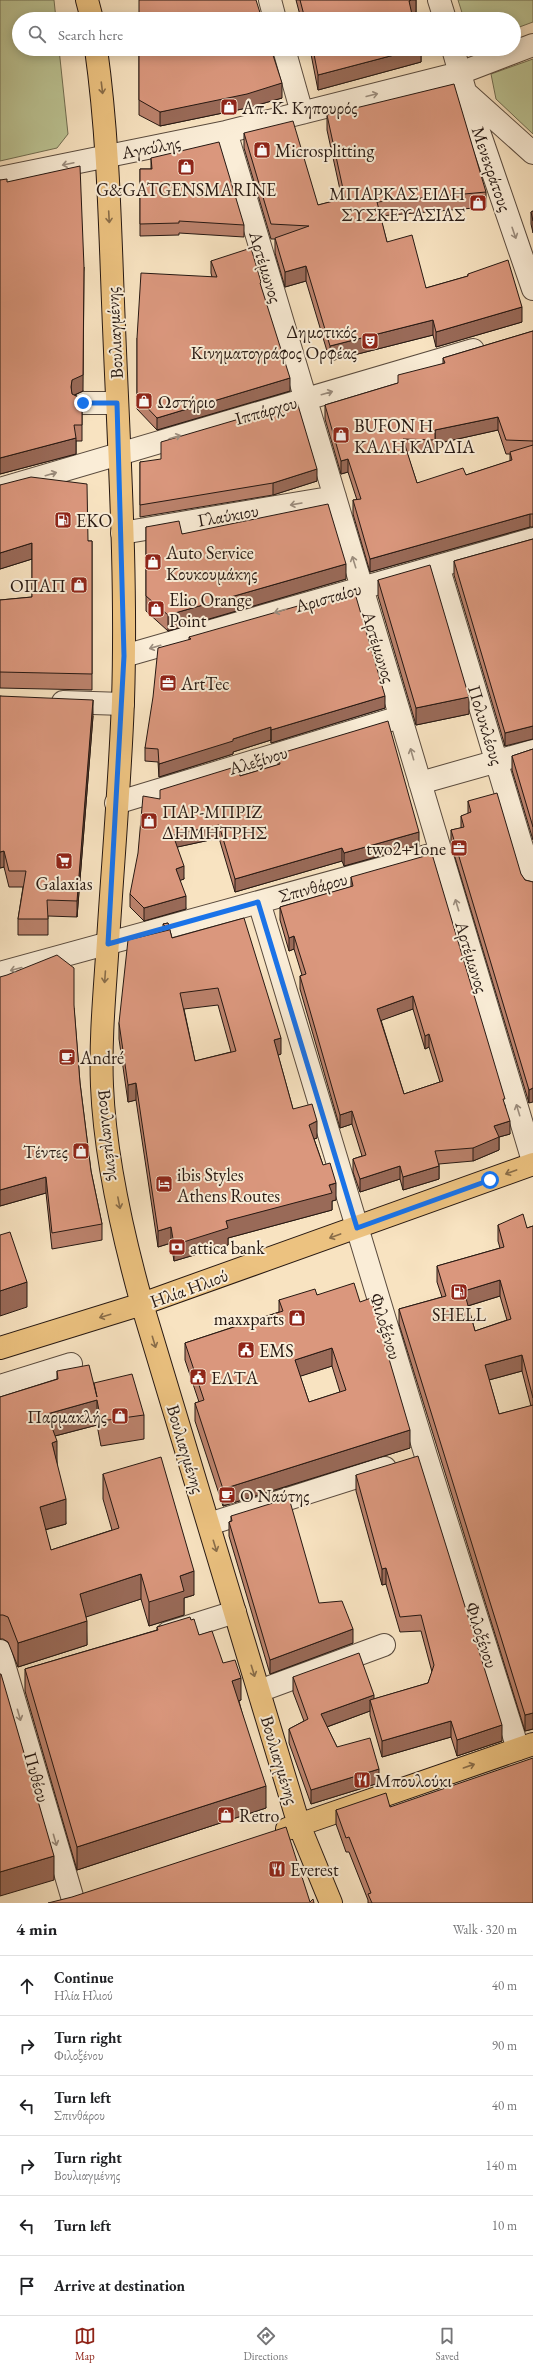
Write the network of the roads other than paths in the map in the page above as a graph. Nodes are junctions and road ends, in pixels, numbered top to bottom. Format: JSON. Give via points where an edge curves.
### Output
{"nodes":[{"id":1,"x":87,"y":0,"type":"edge"},
{"id":2,"x":270,"y":0,"type":"edge"},
{"id":3,"x":439,"y":0,"type":"edge"},
{"id":4,"x":90,"y":12,"type":"edge"},
{"id":5,"x":273,"y":12,"type":"edge"},
{"id":6,"x":443,"y":12,"type":"edge"},
{"id":7,"x":533,"y":45,"type":"edge"},
{"id":8,"x":521,"y":51,"type":"edge"},
{"id":9,"x":97,"y":56,"type":"edge"},
{"id":10,"x":286,"y":56,"type":"edge"},
{"id":11,"x":455,"y":56,"type":"edge"},
{"id":12,"x":512,"y":56,"type":"edge"},
{"id":13,"x":462,"y":82,"type":"junction"},
{"id":14,"x":302,"y":113,"type":"junction"},
{"id":15,"x":226,"y":132,"type":"junction"},
{"id":16,"x":533,"y":153,"type":"edge"},
{"id":17,"x":106,"y":156,"type":"junction"},
{"id":18,"x":0,"y":178,"type":"edge"},
{"id":19,"x":533,"y":289,"type":"edge"},
{"id":20,"x":495,"y":343,"type":"edge"},
{"id":21,"x":305,"y":399,"type":"junction"},
{"id":22,"x":83,"y":403,"type":"edge"},
{"id":23,"x":117,"y":403,"type":"junction"},
{"id":24,"x":120,"y":454,"type":"junction"},
{"id":25,"x":0,"y":489,"type":"edge"},
{"id":26,"x":335,"y":497,"type":"junction"},
{"id":27,"x":122,"y":533,"type":"junction"},
{"id":28,"x":533,"y":539,"type":"edge"},
{"id":29,"x":438,"y":566,"type":"junction"},
{"id":30,"x":362,"y":588,"type":"junction"},
{"id":31,"x":124,"y":656,"type":"junction"},
{"id":32,"x":46,"y":702,"type":"edge"},
{"id":33,"x":122,"y":704,"type":"junction"},
{"id":34,"x":400,"y":717,"type":"junction"},
{"id":35,"x":533,"y":751,"type":"edge"},
{"id":36,"x":497,"y":761,"type":"junction"},
{"id":37,"x":420,"y":782,"type":"junction"},
{"id":38,"x":116,"y":803,"type":"junction"},
{"id":39,"x":441,"y":852,"type":"junction"},
{"id":40,"x":533,"y":884,"type":"edge"},
{"id":41,"x":258,"y":902,"type":"junction"},
{"id":42,"x":108,"y":944,"type":"junction"},
{"id":43,"x":0,"y":973,"type":"edge"},
{"id":44,"x":533,"y":1161,"type":"edge"},
{"id":45,"x":533,"y":1164,"type":"edge"},
{"id":46,"x":357,"y":1228,"type":"junction"},
{"id":47,"x":142,"y":1304,"type":"junction"},
{"id":48,"x":0,"y":1348,"type":"edge"},
{"id":49,"x":71,"y":1364,"type":"dead end"},
{"id":50,"x":0,"y":1386,"type":"edge"},
{"id":51,"x":426,"y":1456,"type":"junction"},
{"id":52,"x":209,"y":1524,"type":"junction"},
{"id":53,"x":235,"y":1612,"type":"junction"},
{"id":54,"x":152,"y":1638,"type":"edge"},
{"id":55,"x":384,"y":1645,"type":"dead end"},
{"id":56,"x":0,"y":1651,"type":"edge"},
{"id":57,"x":32,"y":1676,"type":"edge"},
{"id":58,"x":5,"y":1684,"type":"edge"},
{"id":59,"x":259,"y":1691,"type":"junction"},
{"id":60,"x":526,"y":1746,"type":"edge"},
{"id":61,"x":300,"y":1825,"type":"junction"},
{"id":62,"x":266,"y":1836,"type":"edge"},
{"id":63,"x":95,"y":1893,"type":"edge"},
{"id":64,"x":71,"y":1902,"type":"edge"},
{"id":65,"x":331,"y":1903,"type":"edge"}],
"edges":[{"from":1,"to":4,"type":"main road"},
{"from":2,"to":5,"type":"street"},
{"from":3,"to":6,"type":"street"},
{"from":7,"to":8,"type":"street","name":"Αγκύλης"},
{"from":9,"to":17,"type":"main road","name":"Βουλιαγμένης","one_way":true},
{"from":10,"to":14,"type":"street"},
{"from":11,"to":13,"type":"street","name":"Μενεκράτους"},
{"from":12,"to":13,"type":"street","name":"Αγκύλης"},
{"from":14,"to":13,"type":"street","name":"Αγκύλης","one_way":true},
{"from":13,"to":16,"type":"street"},
{"from":13,"to":19,"type":"street","name":"Μενεκράτους","one_way":true},
{"from":14,"to":15,"type":"street","name":"Αγκύλης"},
{"from":15,"to":17,"type":"street","name":"Αγκύλης"},
{"from":15,"to":21,"type":"street","name":"Αρτέμωνος"},
{"from":17,"to":18,"type":"street","name":"Αγκύλης","one_way":true},
{"from":17,"to":23,"type":"main road","name":"Βουλιαγμένης","one_way":true},
{"from":21,"to":20,"type":"street","name":"Ιππάρχου","one_way":true},
{"from":24,"to":21,"type":"street","name":"Ιππάρχου","one_way":true},
{"from":21,"to":26,"type":"street","name":"Αρτέμωνος"},
{"from":22,"to":23,"type":"street"},
{"from":23,"to":24,"type":"main road","name":"Βουλιαγμένης"},
{"from":25,"to":24,"type":"street","name":"Ιππάρχου","one_way":true},
{"from":24,"to":27,"type":"main road","name":"Βουλιαγμένης"},
{"from":26,"to":27,"type":"street","name":"Γλαύκιου","one_way":true},
{"from":30,"to":26,"type":"street","name":"Αρτέμωνος","one_way":true},
{"from":27,"to":31,"type":"main road","name":"Βουλιαγμένης"},
{"from":28,"to":29,"type":"street","name":"Αρισταίου"},
{"from":29,"to":30,"type":"street","name":"Αρισταίου"},
{"from":29,"to":36,"type":"street","name":"Πολυκλέους"},
{"from":30,"to":31,"type":"street","name":"Αρισταίου","one_way":true},
{"from":30,"to":34,"type":"street","name":"Αρτέμωνος"},
{"from":31,"to":33,"type":"main road","name":"Βουλιαγμένης"},
{"from":32,"to":33,"type":"street"},
{"from":33,"to":38,"type":"main road","name":"Βουλιαγμένης"},
{"from":37,"to":34,"type":"street","name":"Αρτέμωνος","one_way":true},
{"from":34,"to":38,"type":"street","name":"Αλεξίνου"},
{"from":35,"to":36,"type":"street"},
{"from":36,"to":37,"type":"street"},
{"from":36,"to":40,"type":"street","name":"Πολυκλέους"},
{"from":37,"to":39,"type":"street","name":"Αρτέμωνος"},
{"from":38,"to":42,"type":"main road","name":"Βουλιαγμένης"},
{"from":39,"to":41,"type":"street","name":"Σπινθάρου"},
{"from":44,"to":39,"type":"street","name":"Αρτέμωνος","one_way":true},
{"from":41,"to":42,"type":"street","name":"Σπινθάρου"},
{"from":41,"to":46,"type":"street","name":"Φιλοξένου"},
{"from":42,"to":43,"type":"street","name":"Σπινθάρου","one_way":true},
{"from":42,"to":47,"type":"main road","name":"Βουλιαγμένης","one_way":true,"via":[[103,1014],[102,1087],[112,1166],[132,1269]]},
{"from":45,"to":46,"type":"main road","name":"Ηλία Ηλιού","one_way":true},
{"from":46,"to":47,"type":"main road","name":"Ηλία Ηλιού","one_way":true},
{"from":46,"to":51,"type":"street","name":"Φιλοξένου"},
{"from":47,"to":48,"type":"main road","name":"Ηλία Ηλιού","one_way":true},
{"from":47,"to":52,"type":"main road","name":"Βουλιαγμένης","one_way":true},
{"from":49,"to":50,"type":"street"},
{"from":51,"to":52,"type":"street"},
{"from":51,"to":60,"type":"street","name":"Φιλοξένου"},
{"from":52,"to":53,"type":"main road","name":"Βουλιαγμένης","one_way":true},
{"from":53,"to":54,"type":"street"},
{"from":53,"to":59,"type":"main road","name":"Βουλιαγμένης","one_way":true},
{"from":55,"to":59,"type":"street"},
{"from":56,"to":58,"type":"street","name":"Πυθέου"},
{"from":57,"to":58,"type":"street"},
{"from":58,"to":64,"type":"street","name":"Πυθέου","one_way":true},
{"from":59,"to":61,"type":"main road","name":"Βουλιαγμένης"},
{"from":61,"to":60,"type":"main road","one_way":true},
{"from":61,"to":62,"type":"main road"},
{"from":61,"to":65,"type":"main road","name":"Βουλιαγμένης"},
{"from":63,"to":64,"type":"main road"}]}
